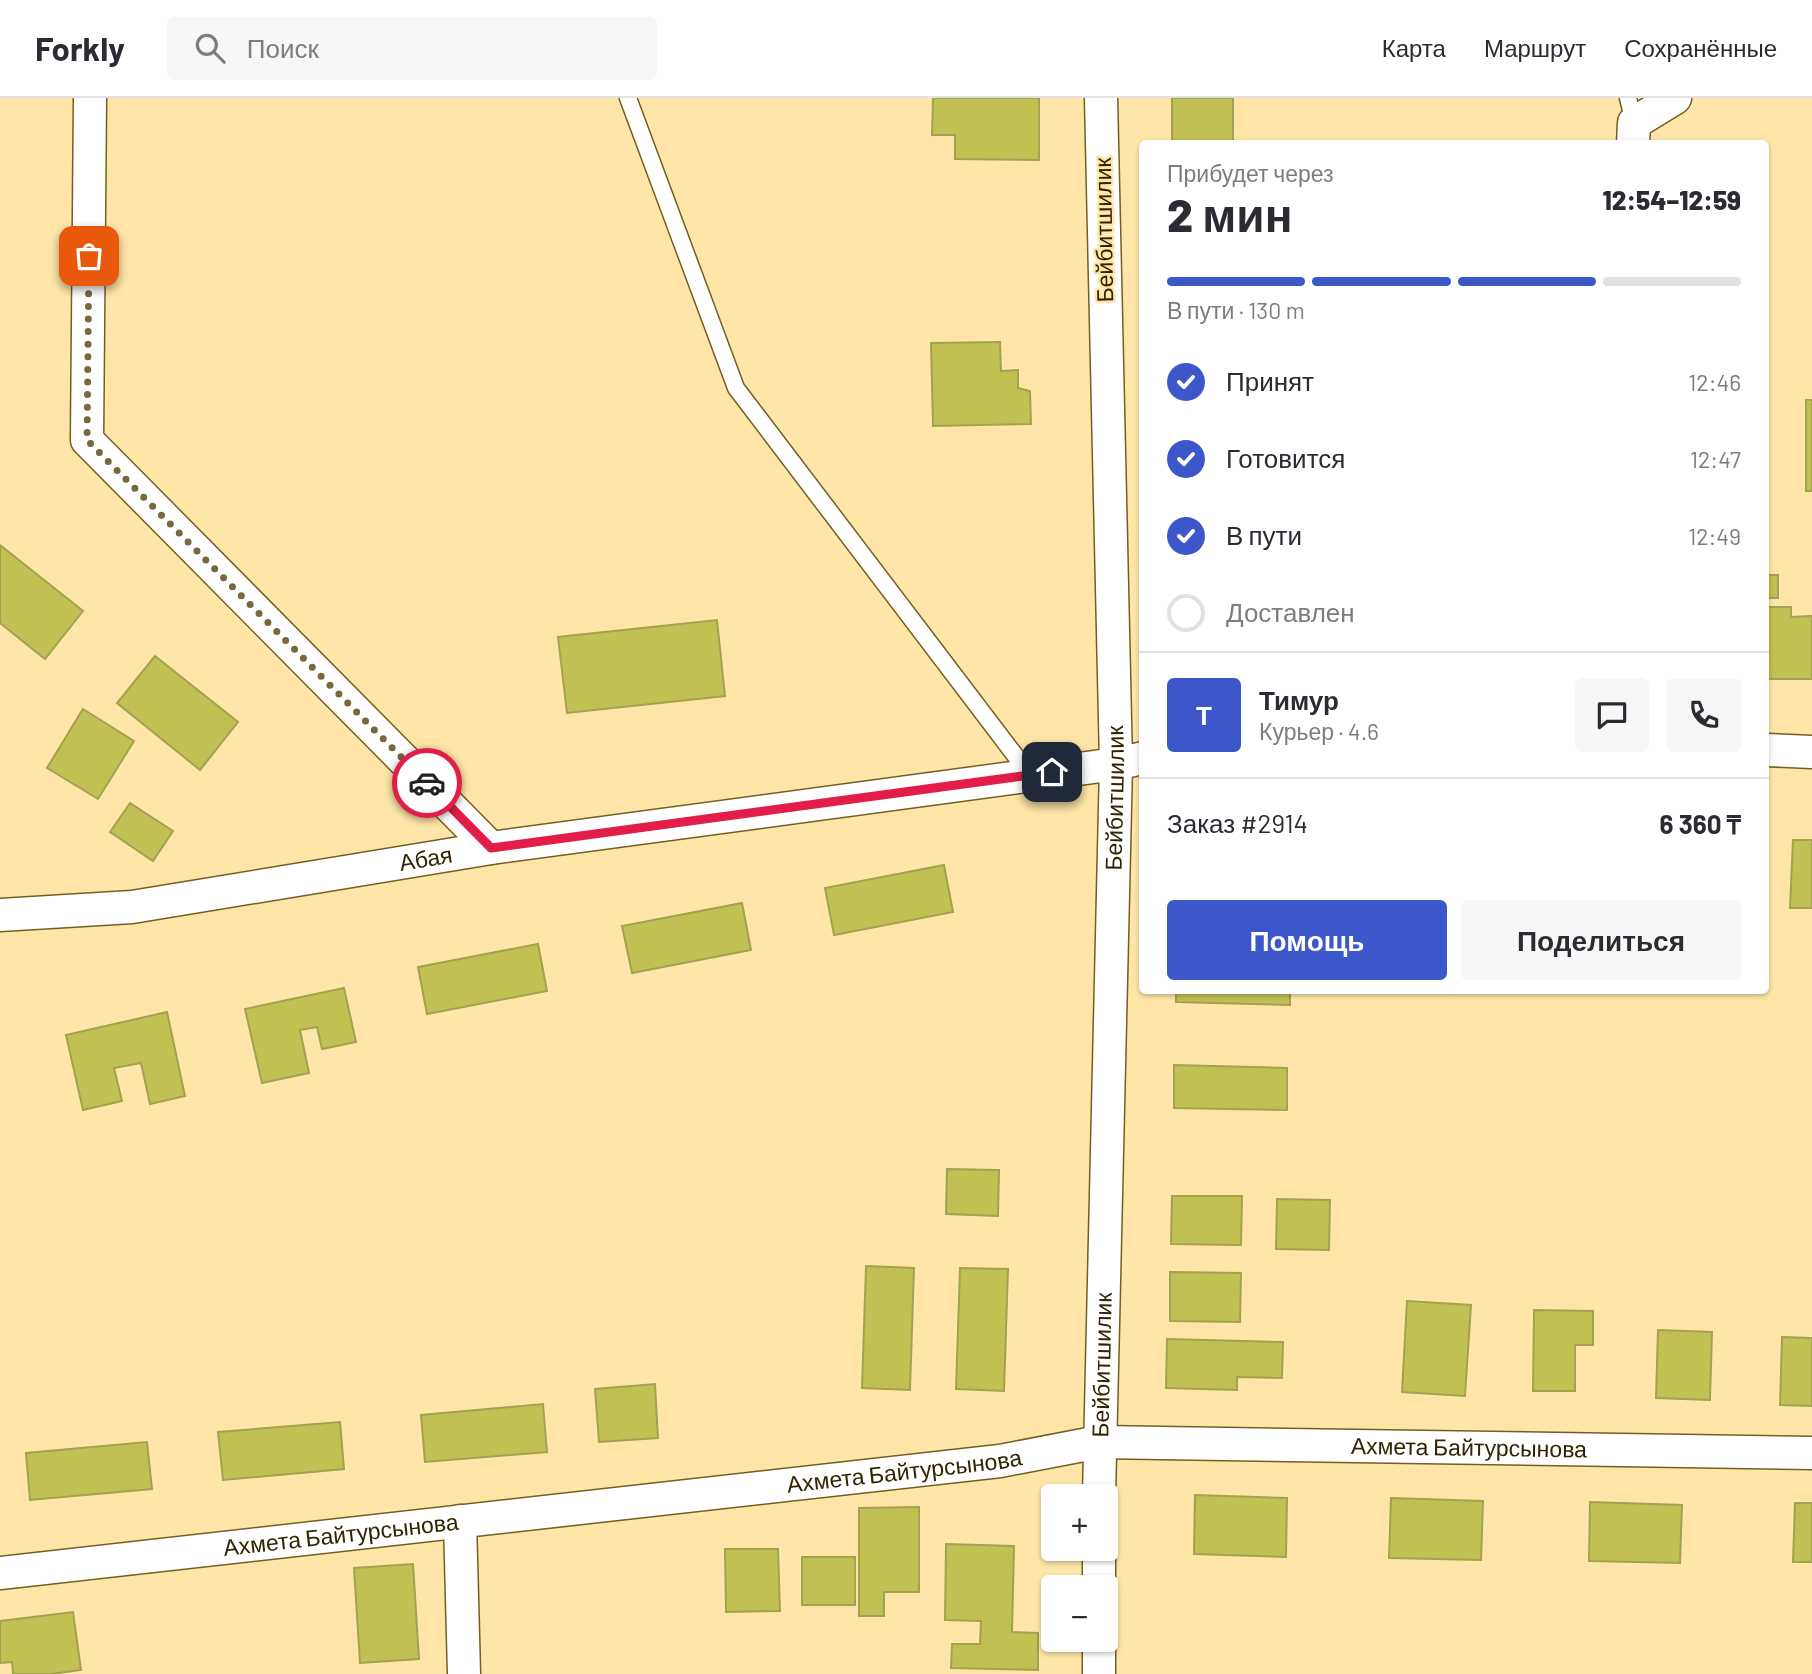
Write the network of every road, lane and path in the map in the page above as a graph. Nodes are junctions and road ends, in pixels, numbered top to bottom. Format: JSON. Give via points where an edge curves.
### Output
{"nodes":[{"id":1,"x":90,"y":98,"type":"edge"},
{"id":2,"x":628,"y":98,"type":"edge"},
{"id":3,"x":1101,"y":98,"type":"edge"},
{"id":4,"x":1675,"y":98,"type":"edge"},
{"id":5,"x":1632,"y":121,"type":"edge"},
{"id":6,"x":1769,"y":750,"type":"edge"},
{"id":7,"x":1812,"y":752,"type":"edge"},
{"id":8,"x":1129,"y":761,"type":"edge"},
{"id":9,"x":1030,"y":775,"type":"junction"},
{"id":10,"x":491,"y":848,"type":"junction"},
{"id":11,"x":0,"y":915,"type":"edge"},
{"id":12,"x":1099,"y":1442,"type":"junction"},
{"id":13,"x":1812,"y":1453,"type":"edge"},
{"id":14,"x":1099,"y":1484,"type":"edge"},
{"id":15,"x":460,"y":1521,"type":"junction"},
{"id":16,"x":0,"y":1573,"type":"edge"},
{"id":17,"x":1099,"y":1652,"type":"edge"},
{"id":18,"x":464,"y":1674,"type":"edge"},
{"id":19,"x":1099,"y":1674,"type":"edge"}],
"edges":[{"from":1,"to":10,"type":"street","via":[[87,440]]},
{"from":2,"to":9,"type":"lane","via":[[736,388]]},
{"from":3,"to":8,"type":"street","name":"Бейбитшилик"},
{"from":4,"to":5,"type":"street"},
{"from":6,"to":7,"type":"street"},
{"from":8,"to":9,"type":"street","name":"Абая"},
{"from":8,"to":12,"type":"street","name":"Бейбитшилик"},
{"from":9,"to":10,"type":"street","name":"Абая"},
{"from":10,"to":11,"type":"street","name":"Абая","via":[[132,907]]},
{"from":12,"to":13,"type":"street","name":"Ахмета Байтурсынова"},
{"from":12,"to":14,"type":"street","name":"Бейбитшилик"},
{"from":12,"to":15,"type":"street","name":"Ахмета Байтурсынова","via":[[1000,1461]]},
{"from":15,"to":16,"type":"street","name":"Ахмета Байтурсынова"},
{"from":15,"to":18,"type":"street"},
{"from":17,"to":19,"type":"street"}]}
